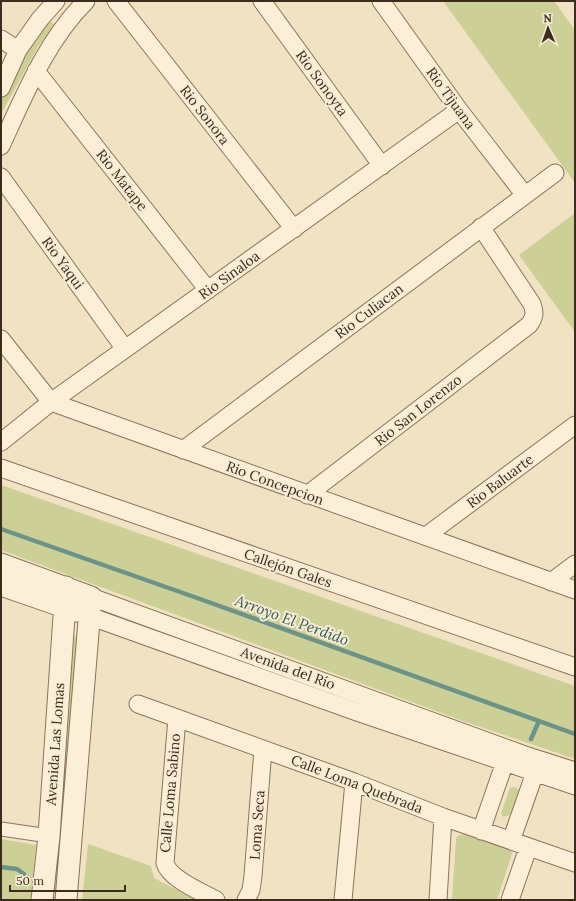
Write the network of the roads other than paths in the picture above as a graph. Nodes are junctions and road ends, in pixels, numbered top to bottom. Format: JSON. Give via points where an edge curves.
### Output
{"nodes":[{"id":1,"x":56,"y":1,"type":"edge"},
{"id":2,"x":86,"y":1,"type":"edge"},
{"id":3,"x":116,"y":1,"type":"edge"},
{"id":4,"x":262,"y":1,"type":"edge"},
{"id":5,"x":381,"y":1,"type":"edge"},
{"id":6,"x":1,"y":39,"type":"edge"},
{"id":7,"x":18,"y":50,"type":"junction"},
{"id":8,"x":36,"y":71,"type":"junction"},
{"id":9,"x":1,"y":88,"type":"edge"},
{"id":10,"x":459,"y":110,"type":"junction"},
{"id":11,"x":1,"y":146,"type":"edge"},
{"id":12,"x":382,"y":166,"type":"junction"},
{"id":13,"x":555,"y":173,"type":"dead end"},
{"id":14,"x":1,"y":177,"type":"edge"},
{"id":15,"x":524,"y":194,"type":"junction"},
{"id":16,"x":481,"y":227,"type":"junction"},
{"id":17,"x":294,"y":229,"type":"junction"},
{"id":18,"x":208,"y":290,"type":"junction"},
{"id":19,"x":1,"y":339,"type":"edge"},
{"id":20,"x":126,"y":349,"type":"junction"},
{"id":21,"x":51,"y":402,"type":"junction"},
{"id":22,"x":575,"y":425,"type":"edge"},
{"id":23,"x":1,"y":442,"type":"edge"},
{"id":24,"x":183,"y":450,"type":"junction"},
{"id":25,"x":1,"y":468,"type":"edge"},
{"id":26,"x":307,"y":495,"type":"junction"},
{"id":27,"x":426,"y":536,"type":"junction"},
{"id":28,"x":1,"y":564,"type":"edge"},
{"id":29,"x":575,"y":564,"type":"edge"},
{"id":30,"x":551,"y":582,"type":"junction"},
{"id":31,"x":1,"y":585,"type":"edge"},
{"id":32,"x":575,"y":590,"type":"edge"},
{"id":33,"x":65,"y":597,"type":"junction"},
{"id":34,"x":90,"y":606,"type":"junction"},
{"id":35,"x":575,"y":667,"type":"edge"},
{"id":36,"x":138,"y":704,"type":"dead end"},
{"id":37,"x":177,"y":718,"type":"junction"},
{"id":38,"x":263,"y":748,"type":"junction"},
{"id":39,"x":507,"y":756,"type":"junction"},
{"id":40,"x":538,"y":766,"type":"junction"},
{"id":41,"x":575,"y":771,"type":"edge"},
{"id":42,"x":354,"y":782,"type":"junction"},
{"id":43,"x":575,"y":786,"type":"edge"},
{"id":44,"x":443,"y":817,"type":"junction"},
{"id":45,"x":1,"y":829,"type":"edge"},
{"id":46,"x":481,"y":831,"type":"junction"},
{"id":47,"x":49,"y":836,"type":"junction"},
{"id":48,"x":511,"y":841,"type":"junction"},
{"id":49,"x":528,"y":848,"type":"junction"},
{"id":50,"x":575,"y":863,"type":"edge"},
{"id":51,"x":42,"y":900,"type":"edge"},
{"id":52,"x":66,"y":900,"type":"edge"},
{"id":53,"x":216,"y":900,"type":"edge"},
{"id":54,"x":246,"y":900,"type":"edge"},
{"id":55,"x":343,"y":900,"type":"edge"},
{"id":56,"x":438,"y":900,"type":"edge"},
{"id":57,"x":510,"y":900,"type":"edge"}],
"edges":[{"from":1,"to":7,"type":"street"},
{"from":2,"to":8,"type":"street"},
{"from":3,"to":17,"type":"street","name":"Rio Sonora"},
{"from":4,"to":12,"type":"street","name":"Rio Sonoyta"},
{"from":5,"to":10,"type":"street","name":"Rio Tijuana"},
{"from":6,"to":7,"type":"street"},
{"from":7,"to":9,"type":"street"},
{"from":8,"to":11,"type":"street"},
{"from":8,"to":18,"type":"street","name":"Rio Matape"},
{"from":10,"to":12,"type":"street","name":"Rio Sinaloa"},
{"from":10,"to":15,"type":"street","name":"Rio Tijuana"},
{"from":12,"to":17,"type":"street","name":"Rio Sinaloa"},
{"from":13,"to":15,"type":"street","name":"Rio Culiacan"},
{"from":14,"to":20,"type":"street","name":"Rio Yaqui"},
{"from":15,"to":16,"type":"street","name":"Rio Culiacan"},
{"from":16,"to":24,"type":"street","name":"Rio Culiacan"},
{"from":16,"to":26,"type":"street","name":"Rio San Lorenzo","via":[[532,304],[535,314],[529,325]]},
{"from":17,"to":18,"type":"street","name":"Rio Sinaloa"},
{"from":18,"to":20,"type":"street","name":"Rio Sinaloa"},
{"from":19,"to":21,"type":"street"},
{"from":20,"to":21,"type":"street","name":"Rio Sinaloa"},
{"from":21,"to":23,"type":"street","name":"Rio Sinaloa"},
{"from":21,"to":24,"type":"street","name":"Rio Concepcion"},
{"from":22,"to":27,"type":"street","name":"Rio Baluarte"},
{"from":24,"to":26,"type":"street","name":"Rio Concepcion"},
{"from":25,"to":35,"type":"street","name":"Callejón Gales"},
{"from":26,"to":27,"type":"street","name":"Rio Concepcion"},
{"from":27,"to":30,"type":"street","name":"Rio Concepcion"},
{"from":28,"to":33,"type":"street","name":"Avenida del Río"},
{"from":29,"to":30,"type":"street"},
{"from":30,"to":32,"type":"street","name":"Rio Concepcion"},
{"from":31,"to":33,"type":"street","name":"Avenida del Río"},
{"from":33,"to":34,"type":"street","name":"Avenida del Río"},
{"from":33,"to":47,"type":"street","name":"Avenida Las Lomas"},
{"from":34,"to":39,"type":"street","name":"Avenida del Río"},
{"from":34,"to":52,"type":"street","name":"Avenida Las Lomas"},
{"from":36,"to":37,"type":"street","name":"Calle Loma Quebrada"},
{"from":37,"to":38,"type":"street","name":"Calle Loma Quebrada"},
{"from":37,"to":53,"type":"street","name":"Calle Loma Sabino","via":[[164,857],[166,869]]},
{"from":38,"to":42,"type":"street","name":"Calle Loma Quebrada"},
{"from":38,"to":54,"type":"street","name":"Loma Seca","via":[[253,876]]},
{"from":39,"to":40,"type":"street","name":"Avenida del Río"},
{"from":39,"to":46,"type":"street"},
{"from":40,"to":41,"type":"street","name":"Avenida del Río"},
{"from":40,"to":43,"type":"street","name":"Avenida del Río"},
{"from":40,"to":48,"type":"street"},
{"from":42,"to":44,"type":"street","name":"Calle Loma Quebrada"},
{"from":42,"to":55,"type":"street"},
{"from":44,"to":46,"type":"street","name":"Calle Loma Quebrada"},
{"from":44,"to":56,"type":"street"},
{"from":45,"to":47,"type":"street"},
{"from":46,"to":48,"type":"street","name":"Calle Loma Quebrada"},
{"from":47,"to":51,"type":"street","name":"Avenida Las Lomas"},
{"from":48,"to":49,"type":"street","name":"Calle Loma Quebrada"},
{"from":49,"to":50,"type":"street","name":"Calle Loma Quebrada"},
{"from":49,"to":57,"type":"street"}]}
